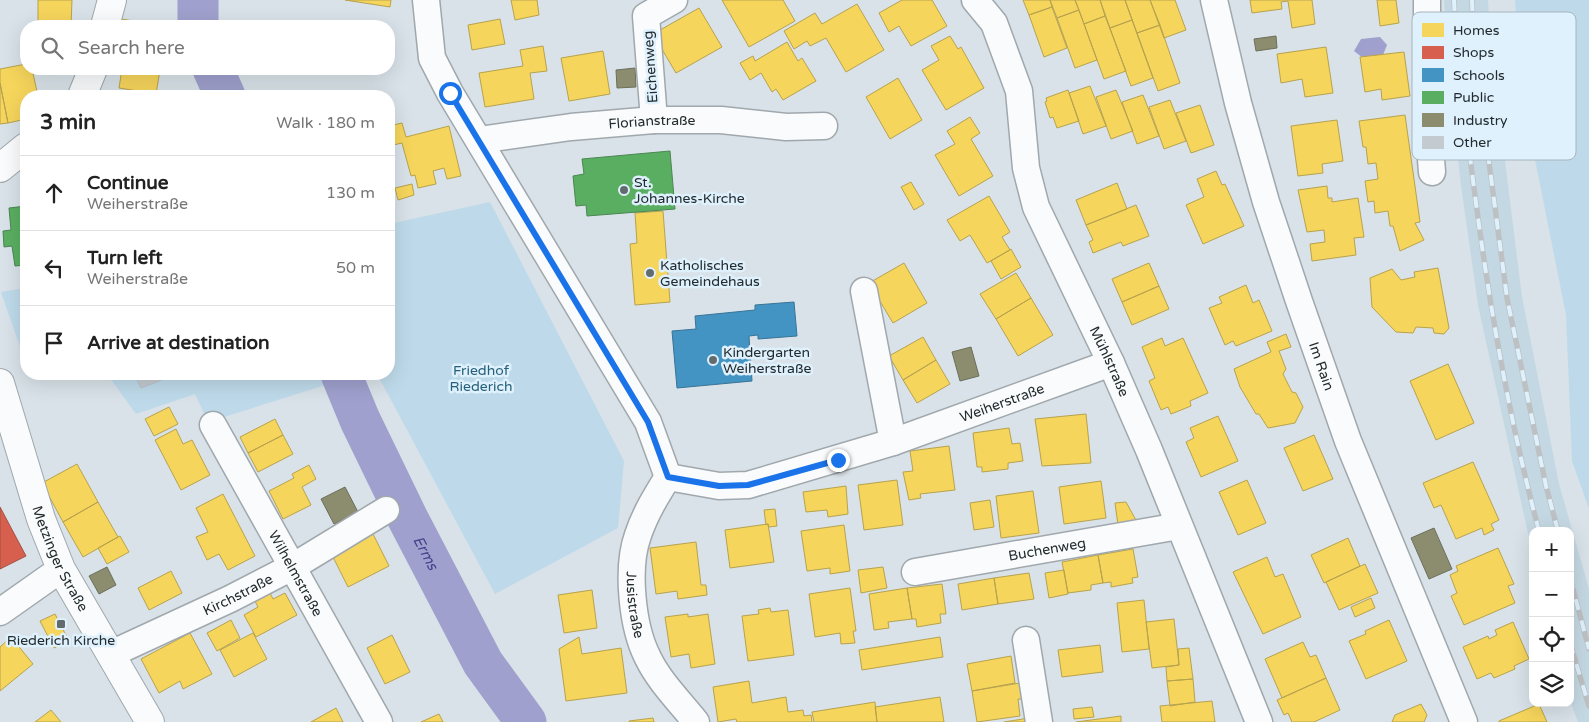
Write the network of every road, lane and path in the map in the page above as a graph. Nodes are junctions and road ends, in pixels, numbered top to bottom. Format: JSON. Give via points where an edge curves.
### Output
{"nodes":[{"id":1,"x":112,"y":0,"type":"edge"},
{"id":2,"x":426,"y":0,"type":"edge"},
{"id":3,"x":674,"y":0,"type":"edge"},
{"id":4,"x":975,"y":0,"type":"edge"},
{"id":5,"x":1214,"y":0,"type":"edge"},
{"id":6,"x":107,"y":20,"type":"edge"},
{"id":7,"x":91,"y":75,"type":"edge"},
{"id":8,"x":84,"y":90,"type":"edge"},
{"id":9,"x":654,"y":120,"type":"junction"},
{"id":10,"x":824,"y":126,"type":"dead end"},
{"id":11,"x":479,"y":140,"type":"junction"},
{"id":12,"x":20,"y":152,"type":"edge"},
{"id":13,"x":1431,"y":160,"type":"edge"},
{"id":14,"x":0,"y":168,"type":"edge"},
{"id":15,"x":1432,"y":172,"type":"dead end"},
{"id":16,"x":864,"y":291,"type":"dead end"},
{"id":17,"x":1110,"y":363,"type":"junction"},
{"id":18,"x":0,"y":383,"type":"edge"},
{"id":19,"x":213,"y":425,"type":"dead end"},
{"id":20,"x":893,"y":442,"type":"junction"},
{"id":21,"x":668,"y":477,"type":"junction"},
{"id":22,"x":386,"y":510,"type":"dead end"},
{"id":23,"x":1179,"y":526,"type":"junction"},
{"id":24,"x":294,"y":566,"type":"junction"},
{"id":25,"x":61,"y":568,"type":"junction"},
{"id":26,"x":915,"y":572,"type":"dead end"},
{"id":27,"x":0,"y":612,"type":"edge"},
{"id":28,"x":1026,"y":640,"type":"dead end"},
{"id":29,"x":111,"y":654,"type":"junction"},
{"id":30,"x":150,"y":722,"type":"edge"},
{"id":31,"x":379,"y":722,"type":"edge"},
{"id":32,"x":696,"y":722,"type":"edge"},
{"id":33,"x":1039,"y":722,"type":"edge"},
{"id":34,"x":1259,"y":722,"type":"edge"},
{"id":35,"x":1464,"y":722,"type":"edge"}],
"edges":[{"from":1,"to":6,"type":"street"},
{"from":2,"to":11,"type":"street","via":[[432,58]]},
{"from":3,"to":9,"type":"street","name":"Eichenweg","via":[[646,16]]},
{"from":4,"to":17,"type":"street","name":"Mühlstraße","via":[[994,23],[1019,91],[1026,168],[1036,207]]},
{"from":5,"to":35,"type":"street","name":"Im Rain","via":[[1238,103],[1296,292],[1348,441]]},
{"from":7,"to":8,"type":"street"},
{"from":9,"to":10,"type":"street","name":"Florianstraße"},
{"from":9,"to":11,"type":"street","name":"Florianstraße"},
{"from":11,"to":21,"type":"street","via":[[648,422]]},
{"from":12,"to":14,"type":"street"},
{"from":13,"to":15,"type":"street"},
{"from":16,"to":20,"type":"street"},
{"from":17,"to":20,"type":"street","name":"Weiherstraße"},
{"from":17,"to":23,"type":"street","name":"Mühlstraße"},
{"from":18,"to":25,"type":"street","name":"Metzinger Straße","via":[[41,519]]},
{"from":19,"to":24,"type":"street","name":"Wilhelmstraße"},
{"from":20,"to":21,"type":"street","name":"Weiherstraße","via":[[748,485],[719,486]]},
{"from":21,"to":32,"type":"street","name":"Jusistraße","via":[[637,536],[631,582],[635,622],[648,658]]},
{"from":22,"to":24,"type":"street","name":"Kirchstraße"},
{"from":23,"to":26,"type":"street","name":"Buchenweg"},
{"from":23,"to":34,"type":"street","name":"Mühlstraße"},
{"from":24,"to":29,"type":"street","name":"Kirchstraße"},
{"from":24,"to":31,"type":"street","name":"Wilhelmstraße"},
{"from":25,"to":27,"type":"street"},
{"from":25,"to":29,"type":"street","name":"Metzinger Straße"},
{"from":28,"to":33,"type":"street"},
{"from":29,"to":30,"type":"street","name":"Metzinger Straße"}]}
